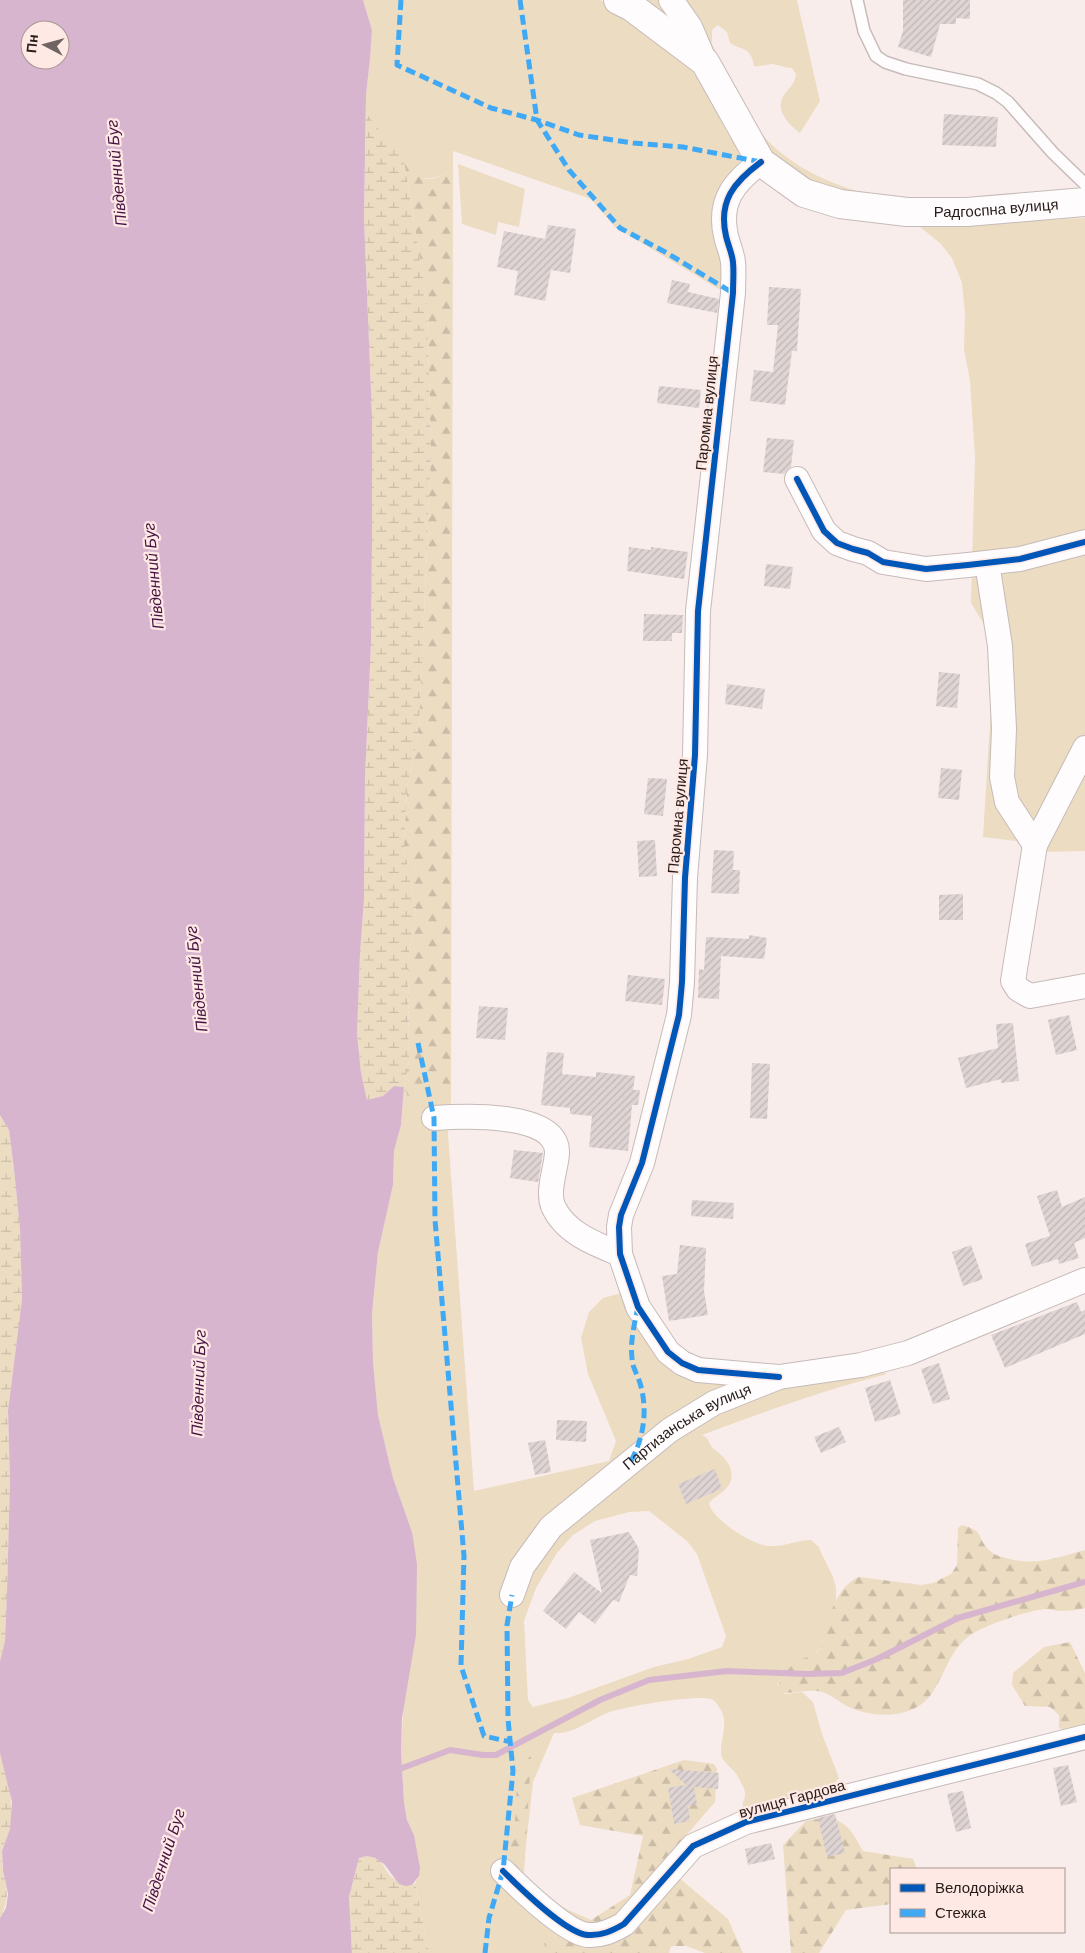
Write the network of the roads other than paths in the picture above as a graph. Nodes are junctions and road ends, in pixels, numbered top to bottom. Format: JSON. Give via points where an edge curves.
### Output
{"nodes":[{"id":1,"x":618,"y":0,"type":"edge"},
{"id":2,"x":671,"y":0,"type":"edge"},
{"id":3,"x":857,"y":0,"type":"edge"},
{"id":4,"x":705,"y":62,"type":"junction"},
{"id":5,"x":761,"y":162,"type":"junction"},
{"id":6,"x":1085,"y":184,"type":"edge"},
{"id":7,"x":1085,"y":202,"type":"edge"},
{"id":8,"x":797,"y":480,"type":"dead end"},
{"id":9,"x":1085,"y":542,"type":"edge"},
{"id":10,"x":987,"y":563,"type":"junction"},
{"id":11,"x":1085,"y":748,"type":"edge"},
{"id":12,"x":1035,"y":845,"type":"junction"},
{"id":13,"x":1085,"y":986,"type":"edge"},
{"id":14,"x":434,"y":1118,"type":"dead end"},
{"id":15,"x":620,"y":1254,"type":"junction"},
{"id":16,"x":1085,"y":1280,"type":"edge"},
{"id":17,"x":779,"y":1377,"type":"junction"},
{"id":18,"x":512,"y":1595,"type":"dead end"},
{"id":19,"x":1085,"y":1737,"type":"edge"},
{"id":20,"x":503,"y":1870,"type":"dead end"}],
"edges":[{"from":1,"to":4,"type":"street"},
{"from":2,"to":4,"type":"street","via":[[690,27]]},
{"from":3,"to":6,"type":"lane","via":[[864,31],[876,56],[906,69],[978,84],[996,93]]},
{"from":4,"to":5,"type":"street"},
{"from":5,"to":7,"type":"street","name":"Радгоспна вулиця","via":[[804,193],[840,204],[907,212],[967,212]]},
{"from":5,"to":15,"type":"street","name":"Паромна вулиця","via":[[735,183],[725,209],[725,235],[733,262],[732,293],[698,611],[696,755],[685,878],[679,1014],[642,1163],[621,1215]]},
{"from":8,"to":10,"type":"street","via":[[824,531],[852,549],[868,553],[882,562],[926,569]]},
{"from":9,"to":10,"type":"street","via":[[1020,559]]},
{"from":10,"to":12,"type":"street","via":[[1000,646],[1004,730],[1002,777],[1007,802]]},
{"from":11,"to":12,"type":"street"},
{"from":12,"to":13,"type":"street","via":[[1013,981],[1018,989],[1030,996]]},
{"from":14,"to":15,"type":"street","via":[[471,1115],[519,1121],[547,1134],[557,1150],[552,1204],[559,1217],[581,1236]]},
{"from":15,"to":17,"type":"street","name":"Паромна вулиця","via":[[638,1307],[668,1352],[682,1363],[698,1370]]},
{"from":16,"to":17,"type":"street","name":"Партизанська вулиця","via":[[908,1353],[861,1365]]},
{"from":17,"to":18,"type":"street","name":"Партизанська вулиця","via":[[714,1402],[670,1430],[551,1526],[522,1567]]},
{"from":19,"to":20,"type":"street","name":"вулиця Гардова","via":[[746,1822],[693,1846],[624,1924],[610,1932],[586,1936],[572,1930],[529,1896]]}]}
